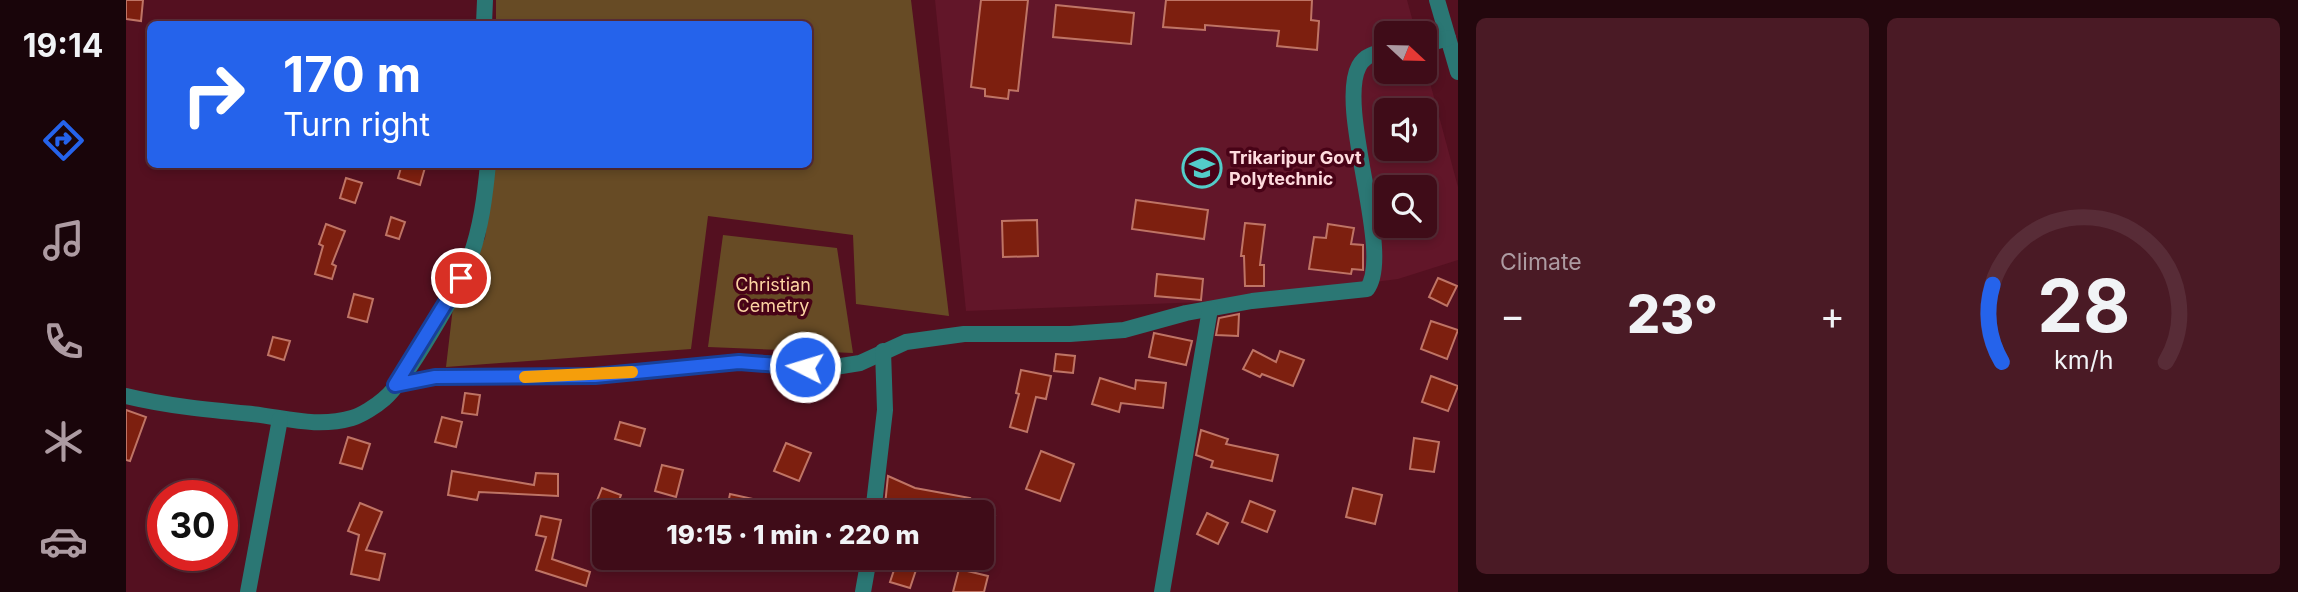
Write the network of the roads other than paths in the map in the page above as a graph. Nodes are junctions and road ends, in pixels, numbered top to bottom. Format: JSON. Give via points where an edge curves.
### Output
{"nodes":[{"id":1,"x":485,"y":0,"type":"edge"},
{"id":2,"x":1437,"y":0,"type":"edge"},
{"id":3,"x":484,"y":21,"type":"edge"},
{"id":4,"x":1448,"y":38,"type":"junction"},
{"id":5,"x":1437,"y":41,"type":"edge"},
{"id":6,"x":1374,"y":53,"type":"edge"},
{"id":7,"x":1458,"y":72,"type":"edge"},
{"id":8,"x":488,"y":168,"type":"edge"},
{"id":9,"x":1210,"y":309,"type":"junction"},
{"id":10,"x":883,"y":351,"type":"junction"},
{"id":11,"x":395,"y":385,"type":"junction"},
{"id":12,"x":126,"y":396,"type":"edge"},
{"id":13,"x":279,"y":419,"type":"junction"},
{"id":14,"x":875,"y":500,"type":"edge"},
{"id":15,"x":867,"y":570,"type":"edge"},
{"id":16,"x":248,"y":592,"type":"edge"},
{"id":17,"x":863,"y":592,"type":"edge"},
{"id":18,"x":1162,"y":592,"type":"edge"}],
"edges":[{"from":1,"to":3,"type":"street"},
{"from":2,"to":4,"type":"street"},
{"from":4,"to":5,"type":"street"},
{"from":4,"to":7,"type":"street"},
{"from":6,"to":9,"type":"street","via":[[1360,64],[1355,77],[1375,259],[1372,284],[1367,289]]},
{"from":8,"to":11,"type":"street","via":[[484,207],[470,259]]},
{"from":9,"to":10,"type":"street","via":[[1124,330],[964,334],[906,342]]},
{"from":9,"to":18,"type":"street"},
{"from":10,"to":11,"type":"street","via":[[860,363],[835,367],[739,362],[595,376],[435,377]]},
{"from":10,"to":14,"type":"street","via":[[885,410]]},
{"from":11,"to":13,"type":"street","via":[[385,398],[355,417],[329,423]]},
{"from":12,"to":13,"type":"street"},
{"from":13,"to":16,"type":"street"},
{"from":15,"to":17,"type":"street"}]}
